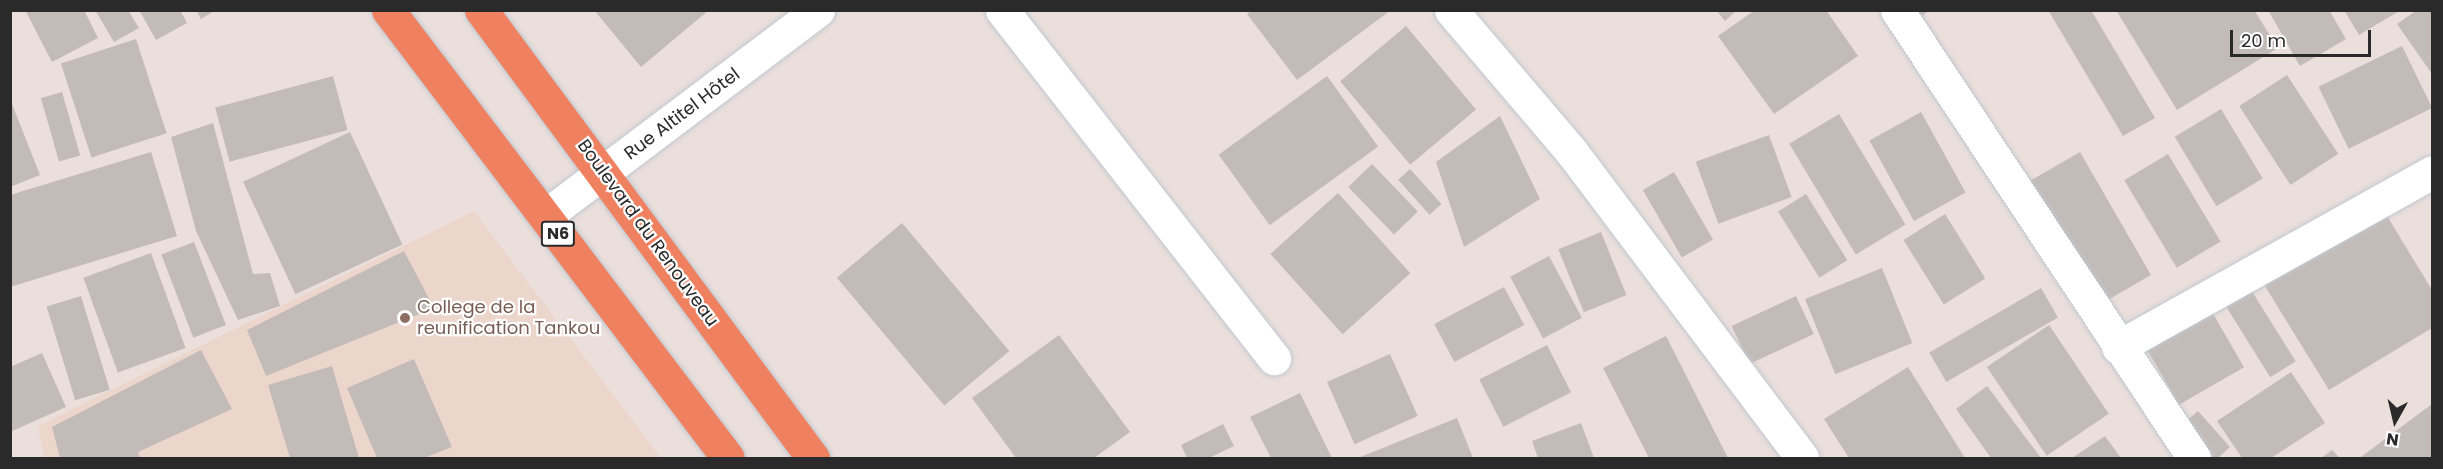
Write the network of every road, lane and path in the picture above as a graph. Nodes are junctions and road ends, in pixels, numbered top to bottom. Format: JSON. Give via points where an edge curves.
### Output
{"nodes":[{"id":1,"x":388,"y":10,"type":"edge"},
{"id":2,"x":481,"y":10,"type":"edge"},
{"id":3,"x":818,"y":10,"type":"edge"},
{"id":4,"x":1002,"y":10,"type":"edge"},
{"id":5,"x":1451,"y":10,"type":"edge"},
{"id":6,"x":1897,"y":10,"type":"edge"},
{"id":7,"x":605,"y":172,"type":"junction"},
{"id":8,"x":2433,"y":172,"type":"edge"},
{"id":9,"x":545,"y":216,"type":"junction"},
{"id":10,"x":2118,"y":347,"type":"junction"},
{"id":11,"x":1274,"y":358,"type":"dead end"},
{"id":12,"x":728,"y":459,"type":"edge"},
{"id":13,"x":813,"y":459,"type":"edge"},
{"id":14,"x":1802,"y":459,"type":"edge"},
{"id":15,"x":2194,"y":459,"type":"edge"}],
"edges":[{"from":1,"to":9,"type":"highway","number":"N6"},
{"from":2,"to":7,"type":"highway","name":"Boulevard du Renouveau"},
{"from":3,"to":7,"type":"street","name":"Rue Altitel Hôtel"},
{"from":4,"to":11,"type":"street"},
{"from":5,"to":14,"type":"street","via":[[1571,151]]},
{"from":6,"to":10,"type":"street"},
{"from":7,"to":9,"type":"street","name":"Rue Altitel Hôtel"},
{"from":7,"to":13,"type":"highway","name":"Boulevard du Renouveau"},
{"from":8,"to":10,"type":"street"},
{"from":9,"to":12,"type":"highway","number":"N6"},
{"from":10,"to":15,"type":"street"}]}
